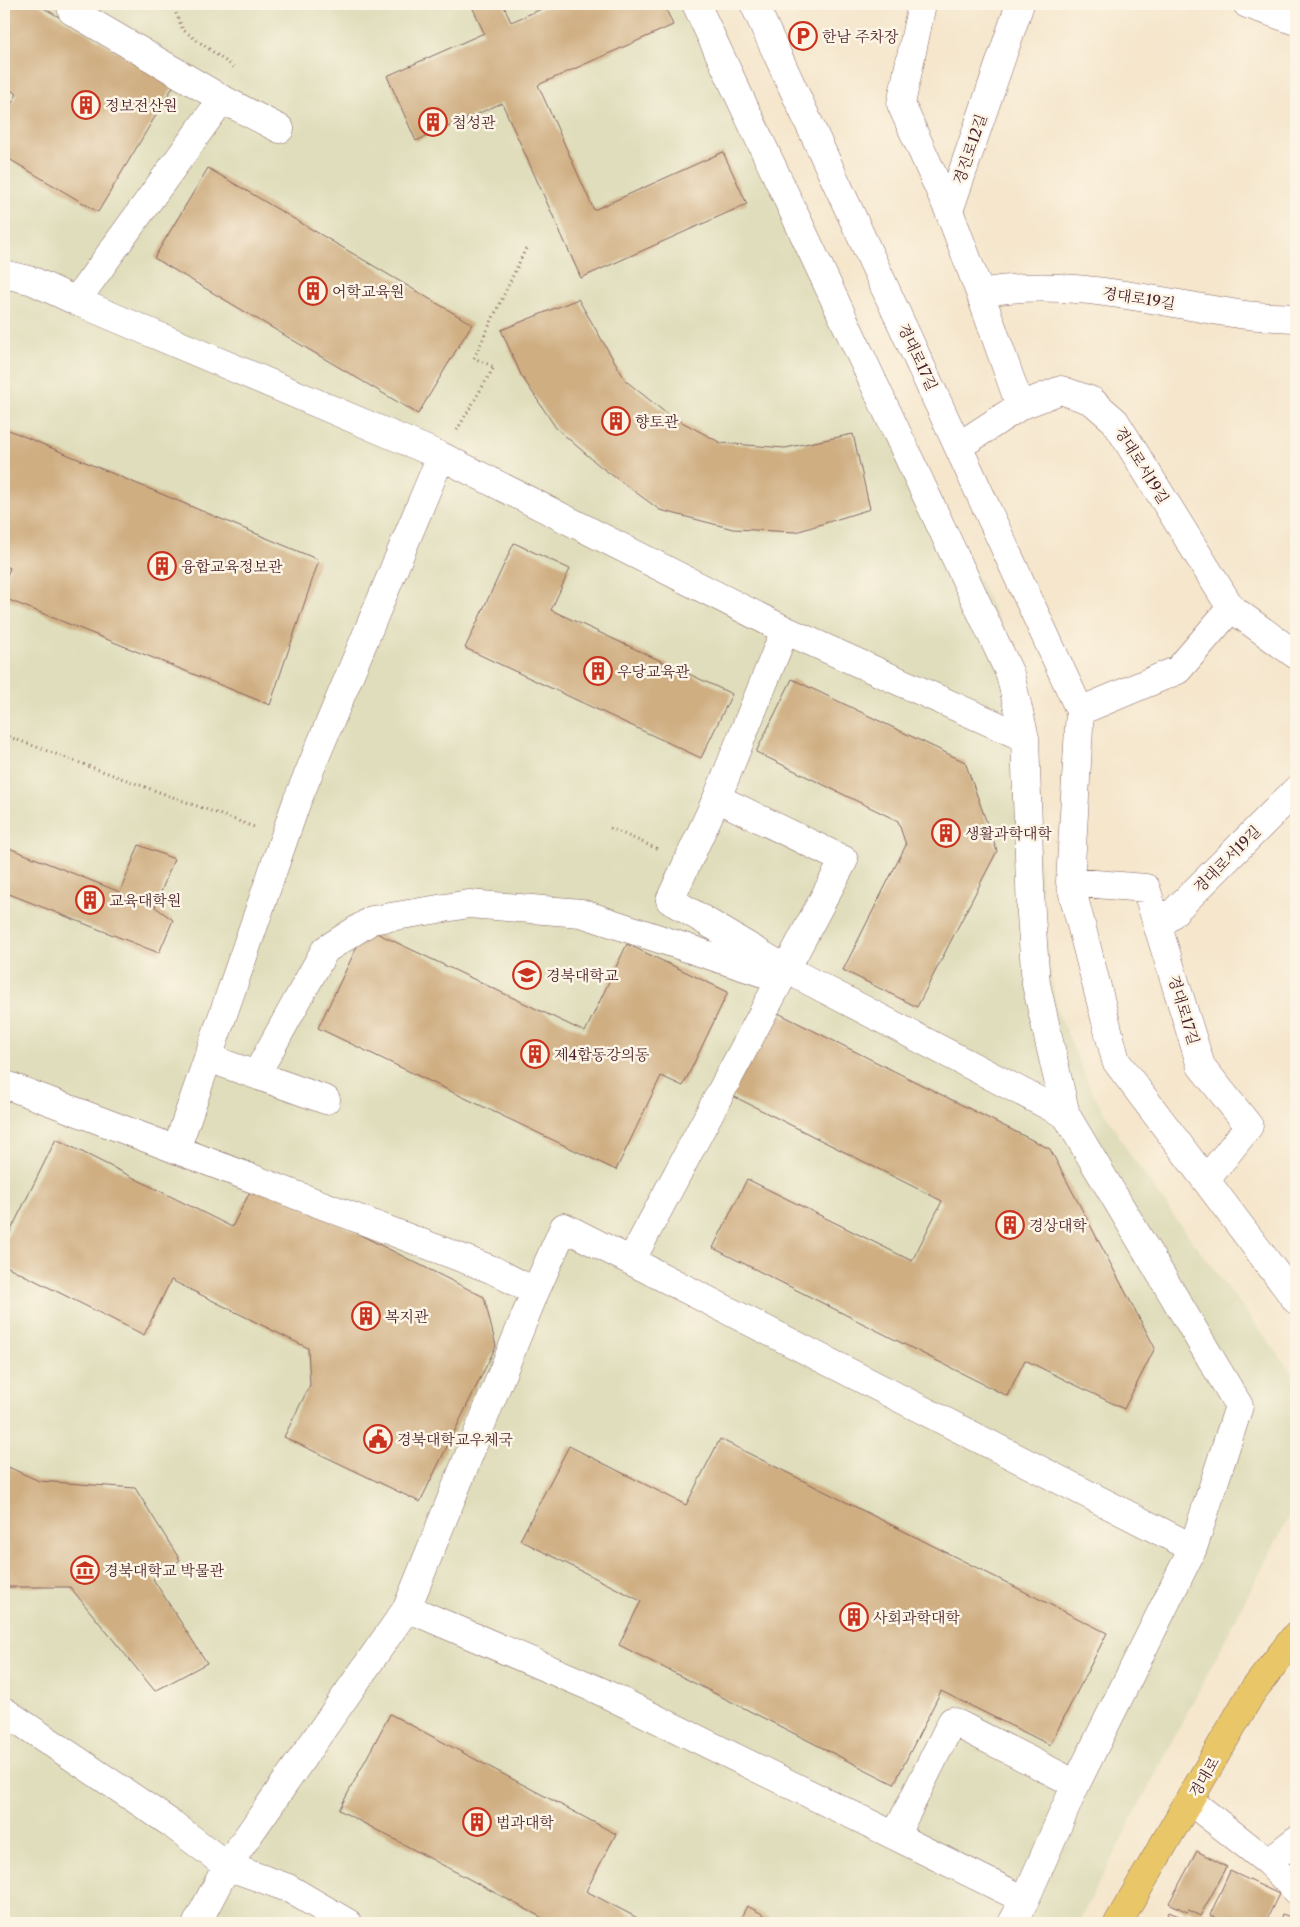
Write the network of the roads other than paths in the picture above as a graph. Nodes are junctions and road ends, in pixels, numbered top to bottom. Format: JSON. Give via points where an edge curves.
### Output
{"nodes":[{"id":1,"x":71,"y":4,"type":"edge"},
{"id":2,"x":696,"y":4,"type":"edge"},
{"id":3,"x":754,"y":4,"type":"edge"},
{"id":4,"x":922,"y":4,"type":"edge"},
{"id":5,"x":1020,"y":4,"type":"edge"},
{"id":6,"x":1247,"y":4,"type":"edge"},
{"id":7,"x":1296,"y":21,"type":"edge"},
{"id":8,"x":222,"y":99,"type":"junction"},
{"id":9,"x":280,"y":128,"type":"dead end"},
{"id":10,"x":949,"y":211,"type":"junction"},
{"id":11,"x":4,"y":274,"type":"edge"},
{"id":12,"x":980,"y":293,"type":"junction"},
{"id":13,"x":76,"y":301,"type":"junction"},
{"id":14,"x":1296,"y":318,"type":"edge"},
{"id":15,"x":1020,"y":406,"type":"junction"},
{"id":16,"x":959,"y":446,"type":"junction"},
{"id":17,"x":441,"y":456,"type":"junction"},
{"id":18,"x":1231,"y":608,"type":"junction"},
{"id":19,"x":785,"y":630,"type":"junction"},
{"id":20,"x":1296,"y":655,"type":"edge"},
{"id":21,"x":1080,"y":711,"type":"junction"},
{"id":22,"x":1025,"y":738,"type":"junction"},
{"id":23,"x":1296,"y":790,"type":"edge"},
{"id":24,"x":717,"y":798,"type":"junction"},
{"id":25,"x":1070,"y":882,"type":"junction"},
{"id":26,"x":1158,"y":928,"type":"junction"},
{"id":27,"x":783,"y":974,"type":"junction"},
{"id":28,"x":208,"y":1058,"type":"junction"},
{"id":29,"x":256,"y":1075,"type":"junction"},
{"id":30,"x":4,"y":1084,"type":"edge"},
{"id":31,"x":326,"y":1100,"type":"dead end"},
{"id":32,"x":1066,"y":1115,"type":"junction"},
{"id":33,"x":176,"y":1150,"type":"junction"},
{"id":34,"x":1206,"y":1180,"type":"junction"},
{"id":35,"x":631,"y":1261,"type":"junction"},
{"id":36,"x":535,"y":1292,"type":"junction"},
{"id":37,"x":1296,"y":1300,"type":"edge"},
{"id":38,"x":1193,"y":1548,"type":"junction"},
{"id":39,"x":408,"y":1608,"type":"junction"},
{"id":40,"x":1296,"y":1635,"type":"edge"},
{"id":41,"x":4,"y":1711,"type":"edge"},
{"id":42,"x":1076,"y":1784,"type":"junction"},
{"id":43,"x":1190,"y":1801,"type":"junction"},
{"id":44,"x":895,"y":1836,"type":"junction"},
{"id":45,"x":1296,"y":1840,"type":"edge"},
{"id":46,"x":1268,"y":1862,"type":"junction"},
{"id":47,"x":227,"y":1866,"type":"junction"},
{"id":48,"x":1296,"y":1890,"type":"edge"},
{"id":49,"x":1018,"y":1912,"type":"edge"},
{"id":50,"x":197,"y":1923,"type":"edge"},
{"id":51,"x":348,"y":1923,"type":"edge"},
{"id":52,"x":1118,"y":1923,"type":"edge"}],
"edges":[{"from":1,"to":8,"type":"street","via":[[72,11]]},
{"from":2,"to":22,"type":"street","via":[[1010,674]]},
{"from":3,"to":16,"type":"street","name":"경대로17길"},
{"from":4,"to":10,"type":"street","via":[[901,104]]},
{"from":5,"to":10,"type":"street","name":"경진로12길"},
{"from":6,"to":7,"type":"street"},
{"from":8,"to":9,"type":"street"},
{"from":8,"to":13,"type":"street"},
{"from":10,"to":12,"type":"street"},
{"from":11,"to":13,"type":"street","via":[[34,281]]},
{"from":12,"to":14,"type":"street","name":"경대로19길","via":[[1009,288],[1089,290],[1249,315]]},
{"from":12,"to":15,"type":"street"},
{"from":13,"to":17,"type":"street"},
{"from":15,"to":16,"type":"street","name":"경대로서19길"},
{"from":15,"to":18,"type":"street","name":"경대로서19길","via":[[1062,390],[1092,401],[1115,421]]},
{"from":16,"to":21,"type":"street","name":"경대로17길"},
{"from":17,"to":19,"type":"street"},
{"from":17,"to":28,"type":"street","via":[[297,801]]},
{"from":18,"to":20,"type":"street","name":"경대로서19길"},
{"from":18,"to":21,"type":"street","via":[[1178,670]]},
{"from":19,"to":22,"type":"street"},
{"from":19,"to":24,"type":"street"},
{"from":21,"to":25,"type":"street","name":"경대로17길"},
{"from":22,"to":32,"type":"street","via":[[1036,984]]},
{"from":23,"to":26,"type":"street","name":"경대로서19길"},
{"from":24,"to":27,"type":"street","via":[[670,900]]},
{"from":24,"to":27,"type":"street","via":[[844,860]]},
{"from":25,"to":26,"type":"street","name":"경대로17길","via":[[1146,888]]},
{"from":25,"to":34,"type":"street","name":"경대로17길","via":[[1116,1061]]},
{"from":26,"to":34,"type":"street","name":"경대로17길","via":[[1201,1066],[1249,1126]]},
{"from":27,"to":29,"type":"street","via":[[581,913],[469,904],[372,920],[325,950]]},
{"from":27,"to":32,"type":"street"},
{"from":27,"to":35,"type":"street"},
{"from":28,"to":29,"type":"street"},
{"from":28,"to":33,"type":"street"},
{"from":29,"to":31,"type":"street"},
{"from":30,"to":33,"type":"street"},
{"from":32,"to":38,"type":"street","via":[[1239,1406]]},
{"from":33,"to":36,"type":"street","via":[[493,1270]]},
{"from":34,"to":37,"type":"street","name":"경대로17길"},
{"from":35,"to":36,"type":"street","via":[[564,1227]]},
{"from":35,"to":38,"type":"street"},
{"from":36,"to":39,"type":"street"},
{"from":38,"to":42,"type":"street"},
{"from":39,"to":44,"type":"street","via":[[600,1691]]},
{"from":39,"to":47,"type":"street"},
{"from":40,"to":43,"type":"main road","name":"경대로","via":[[1252,1692]]},
{"from":41,"to":47,"type":"street","via":[[172,1824]]},
{"from":42,"to":44,"type":"street","via":[[952,1720]]},
{"from":42,"to":49,"type":"street"},
{"from":43,"to":46,"type":"street"},
{"from":43,"to":52,"type":"main road","name":"경대로"},
{"from":44,"to":49,"type":"street"},
{"from":45,"to":46,"type":"street"},
{"from":46,"to":48,"type":"street"},
{"from":47,"to":50,"type":"street"},
{"from":47,"to":51,"type":"street","via":[[288,1888]]}]}
